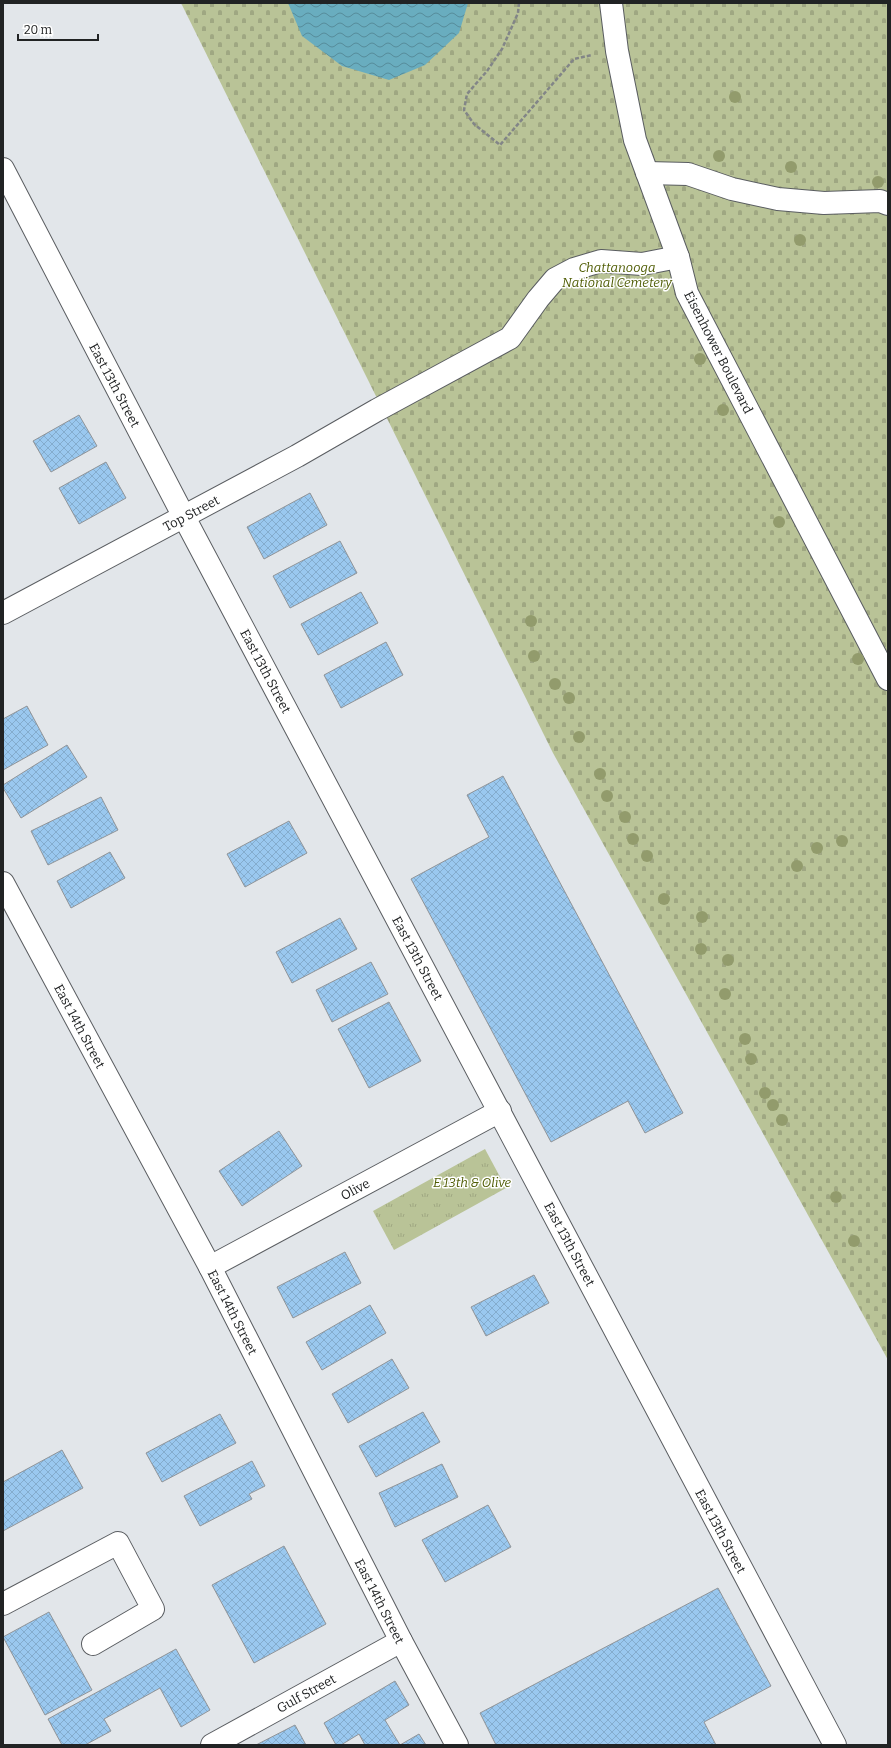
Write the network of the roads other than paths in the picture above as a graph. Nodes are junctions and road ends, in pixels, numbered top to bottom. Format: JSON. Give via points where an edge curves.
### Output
{"nodes":[{"id":1,"x":611,"y":3,"type":"edge"},
{"id":2,"x":3,"y":170,"type":"edge"},
{"id":3,"x":647,"y":173,"type":"junction"},
{"id":4,"x":888,"y":204,"type":"edge"},
{"id":5,"x":678,"y":257,"type":"junction"},
{"id":6,"x":184,"y":517,"type":"junction"},
{"id":7,"x":3,"y":613,"type":"edge"},
{"id":8,"x":888,"y":679,"type":"edge"},
{"id":9,"x":3,"y":882,"type":"edge"},
{"id":10,"x":500,"y":1111,"type":"junction"},
{"id":11,"x":210,"y":1267,"type":"junction"},
{"id":12,"x":3,"y":1604,"type":"edge"},
{"id":13,"x":401,"y":1641,"type":"junction"},
{"id":14,"x":93,"y":1644,"type":"dead end"},
{"id":15,"x":212,"y":1745,"type":"edge"},
{"id":16,"x":457,"y":1745,"type":"edge"},
{"id":17,"x":835,"y":1745,"type":"edge"}],
"edges":[{"from":1,"to":3,"type":"street","name":"Eisenhower Boulevard","via":[[617,51],[635,140]]},
{"from":2,"to":6,"type":"street","name":"East 13th Street"},
{"from":3,"to":4,"type":"street","via":[[688,174],[732,189],[778,200],[824,203],[880,201]]},
{"from":3,"to":5,"type":"street","name":"Eisenhower Boulevard"},
{"from":5,"to":6,"type":"street","name":"Top Street","via":[[642,264],[601,261],[574,269],[555,279],[510,338]]},
{"from":5,"to":8,"type":"street","name":"Eisenhower Boulevard","via":[[687,293]]},
{"from":6,"to":7,"type":"street","name":"Top Street"},
{"from":6,"to":10,"type":"street","name":"East 13th Street"},
{"from":9,"to":11,"type":"street","name":"East 14th Street"},
{"from":10,"to":11,"type":"street","name":"Olive"},
{"from":10,"to":17,"type":"street","name":"East 13th Street"},
{"from":11,"to":13,"type":"street","name":"East 14th Street"},
{"from":12,"to":14,"type":"street","via":[[118,1543],[153,1609]]},
{"from":13,"to":15,"type":"street","name":"Gulf Street"},
{"from":13,"to":16,"type":"street","name":"East 14th Street"}]}
